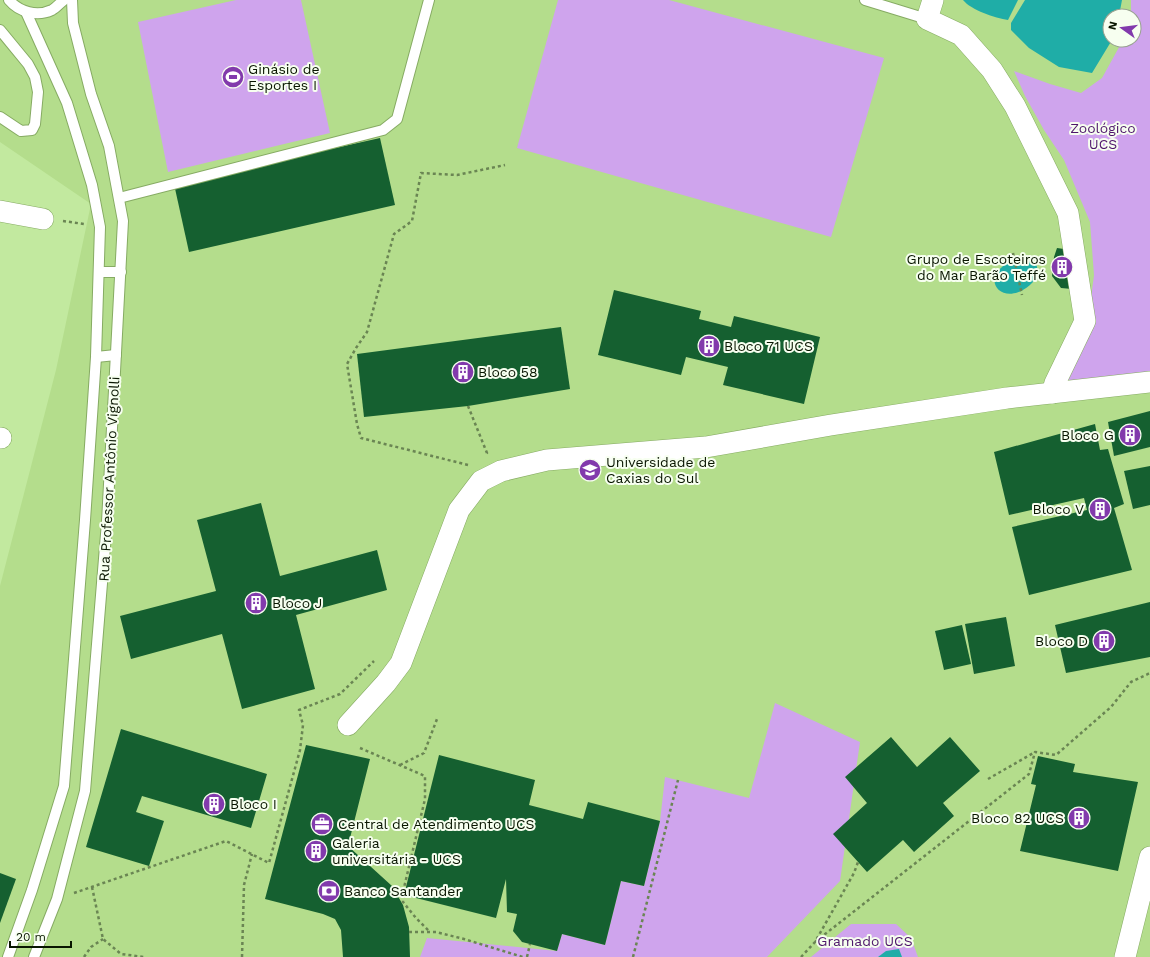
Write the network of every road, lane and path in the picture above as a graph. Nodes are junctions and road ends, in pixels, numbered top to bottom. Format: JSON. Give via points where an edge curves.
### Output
{"nodes":[{"id":1,"x":9,"y":0,"type":"edge"},
{"id":2,"x":64,"y":0,"type":"edge"},
{"id":3,"x":72,"y":0,"type":"edge"},
{"id":4,"x":429,"y":0,"type":"edge"},
{"id":5,"x":865,"y":0,"type":"edge"},
{"id":6,"x":930,"y":9,"type":"edge"},
{"id":7,"x":26,"y":12,"type":"junction"},
{"id":8,"x":0,"y":30,"type":"edge"},
{"id":9,"x":0,"y":117,"type":"edge"},
{"id":10,"x":505,"y":165,"type":"dead end"},
{"id":11,"x":119,"y":198,"type":"junction"},
{"id":12,"x":0,"y":211,"type":"edge"},
{"id":13,"x":43,"y":218,"type":"joint"},
{"id":14,"x":100,"y":227,"type":"junction"},
{"id":15,"x":1013,"y":254,"type":"dead end"},
{"id":16,"x":99,"y":272,"type":"junction"},
{"id":17,"x":121,"y":272,"type":"junction"},
{"id":18,"x":1022,"y":295,"type":"dead end"},
{"id":19,"x":116,"y":355,"type":"junction"},
{"id":20,"x":96,"y":357,"type":"junction"},
{"id":21,"x":1150,"y":382,"type":"edge"},
{"id":22,"x":1052,"y":393,"type":"junction"},
{"id":23,"x":468,"y":406,"type":"dead end"},
{"id":24,"x":482,"y":458,"type":"dead end"},
{"id":25,"x":474,"y":467,"type":"dead end"},
{"id":26,"x":374,"y":661,"type":"dead end"},
{"id":27,"x":1150,"y":673,"type":"edge"},
{"id":28,"x":437,"y":719,"type":"dead end"},
{"id":29,"x":348,"y":725,"type":"dead end"},
{"id":30,"x":360,"y":748,"type":"dead end"},
{"id":31,"x":1035,"y":752,"type":"junction"},
{"id":32,"x":400,"y":765,"type":"junction"},
{"id":33,"x":988,"y":779,"type":"dead end"},
{"id":34,"x":678,"y":780,"type":"dead end"},
{"id":35,"x":252,"y":854,"type":"junction"},
{"id":36,"x":1150,"y":857,"type":"edge"},
{"id":37,"x":858,"y":862,"type":"dead end"},
{"id":38,"x":92,"y":887,"type":"junction"},
{"id":39,"x":57,"y":900,"type":"junction"},
{"id":40,"x":409,"y":932,"type":"dead end"},
{"id":41,"x":430,"y":932,"type":"junction"},
{"id":42,"x":103,"y":939,"type":"junction"},
{"id":43,"x":815,"y":942,"type":"junction"},
{"id":44,"x":530,"y":944,"type":"dead end"},
{"id":45,"x":8,"y":957,"type":"edge"},
{"id":46,"x":34,"y":957,"type":"edge"},
{"id":47,"x":84,"y":957,"type":"edge"},
{"id":48,"x":144,"y":957,"type":"edge"},
{"id":49,"x":242,"y":957,"type":"edge"},
{"id":50,"x":523,"y":957,"type":"edge"},
{"id":51,"x":527,"y":957,"type":"edge"},
{"id":52,"x":633,"y":957,"type":"edge"},
{"id":53,"x":801,"y":957,"type":"edge"},
{"id":54,"x":1125,"y":957,"type":"edge"}],
"edges":[{"from":1,"to":7,"type":"lane"},
{"from":2,"to":7,"type":"lane","via":[[52,10]]},
{"from":3,"to":11,"type":"lane","name":"Rua Professor Antônio Vignolli","via":[[73,23],[91,94],[109,146]]},
{"from":4,"to":11,"type":"lane","via":[[396,119],[384,130]]},
{"from":5,"to":6,"type":"lane"},
{"from":6,"to":22,"type":"street","via":[[961,34],[992,70],[1015,106],[1068,213],[1085,321]]},
{"from":7,"to":14,"type":"lane","name":"Rua Professor Antônio Vignolli","via":[[67,103],[92,185]]},
{"from":8,"to":9,"type":"lane","via":[[28,64],[38,92],[36,124],[32,130],[21,131]]},
{"from":10,"to":25,"type":"path","via":[[457,176],[421,173],[412,220],[394,234],[367,332],[348,364],[356,424],[362,438]]},
{"from":11,"to":17,"type":"lane","name":"Rua Professor Antônio Vignolli","via":[[124,221]]},
{"from":12,"to":13,"type":"street"},
{"from":13,"to":14,"type":"path"},
{"from":14,"to":16,"type":"lane","name":"Rua Professor Antônio Vignolli"},
{"from":15,"to":18,"type":"path"},
{"from":16,"to":17,"type":"lane"},
{"from":16,"to":20,"type":"lane","name":"Rua Professor Antônio Vignolli"},
{"from":17,"to":19,"type":"lane","name":"Rua Professor Antônio Vignolli"},
{"from":19,"to":20,"type":"lane"},
{"from":19,"to":39,"type":"lane","name":"Rua Professor Antônio Vignolli","via":[[108,522],[85,791]]},
{"from":20,"to":45,"type":"lane","name":"Rua Professor Antônio Vignolli","via":[[64,786]]},
{"from":21,"to":22,"type":"street"},
{"from":22,"to":29,"type":"street","via":[[706,447],[547,460],[501,470],[481,481],[459,510],[401,662],[386,683]]},
{"from":23,"to":24,"type":"path","via":[[487,453]]},
{"from":26,"to":35,"type":"path","via":[[340,694],[300,710],[303,725],[300,750],[269,863]]},
{"from":27,"to":31,"type":"path","via":[[1131,682],[1111,707],[1056,755]]},
{"from":28,"to":32,"type":"path","via":[[424,753]]},
{"from":30,"to":32,"type":"path"},
{"from":31,"to":33,"type":"path"},
{"from":31,"to":43,"type":"path","via":[[1029,774]]},
{"from":32,"to":41,"type":"path","via":[[425,776],[425,799],[403,902]]},
{"from":34,"to":52,"type":"path"},
{"from":35,"to":38,"type":"path","via":[[226,841]]},
{"from":35,"to":49,"type":"path","via":[[244,884]]},
{"from":36,"to":54,"type":"street"},
{"from":37,"to":43,"type":"path"},
{"from":38,"to":39,"type":"path"},
{"from":38,"to":42,"type":"path"},
{"from":39,"to":46,"type":"lane","name":"Rua Professor Antônio Vignolli"},
{"from":40,"to":41,"type":"path"},
{"from":41,"to":50,"type":"path","via":[[464,939]]},
{"from":42,"to":47,"type":"path","via":[[91,947]]},
{"from":42,"to":48,"type":"path","via":[[121,954]]},
{"from":43,"to":53,"type":"path"},
{"from":44,"to":51,"type":"path"}]}
